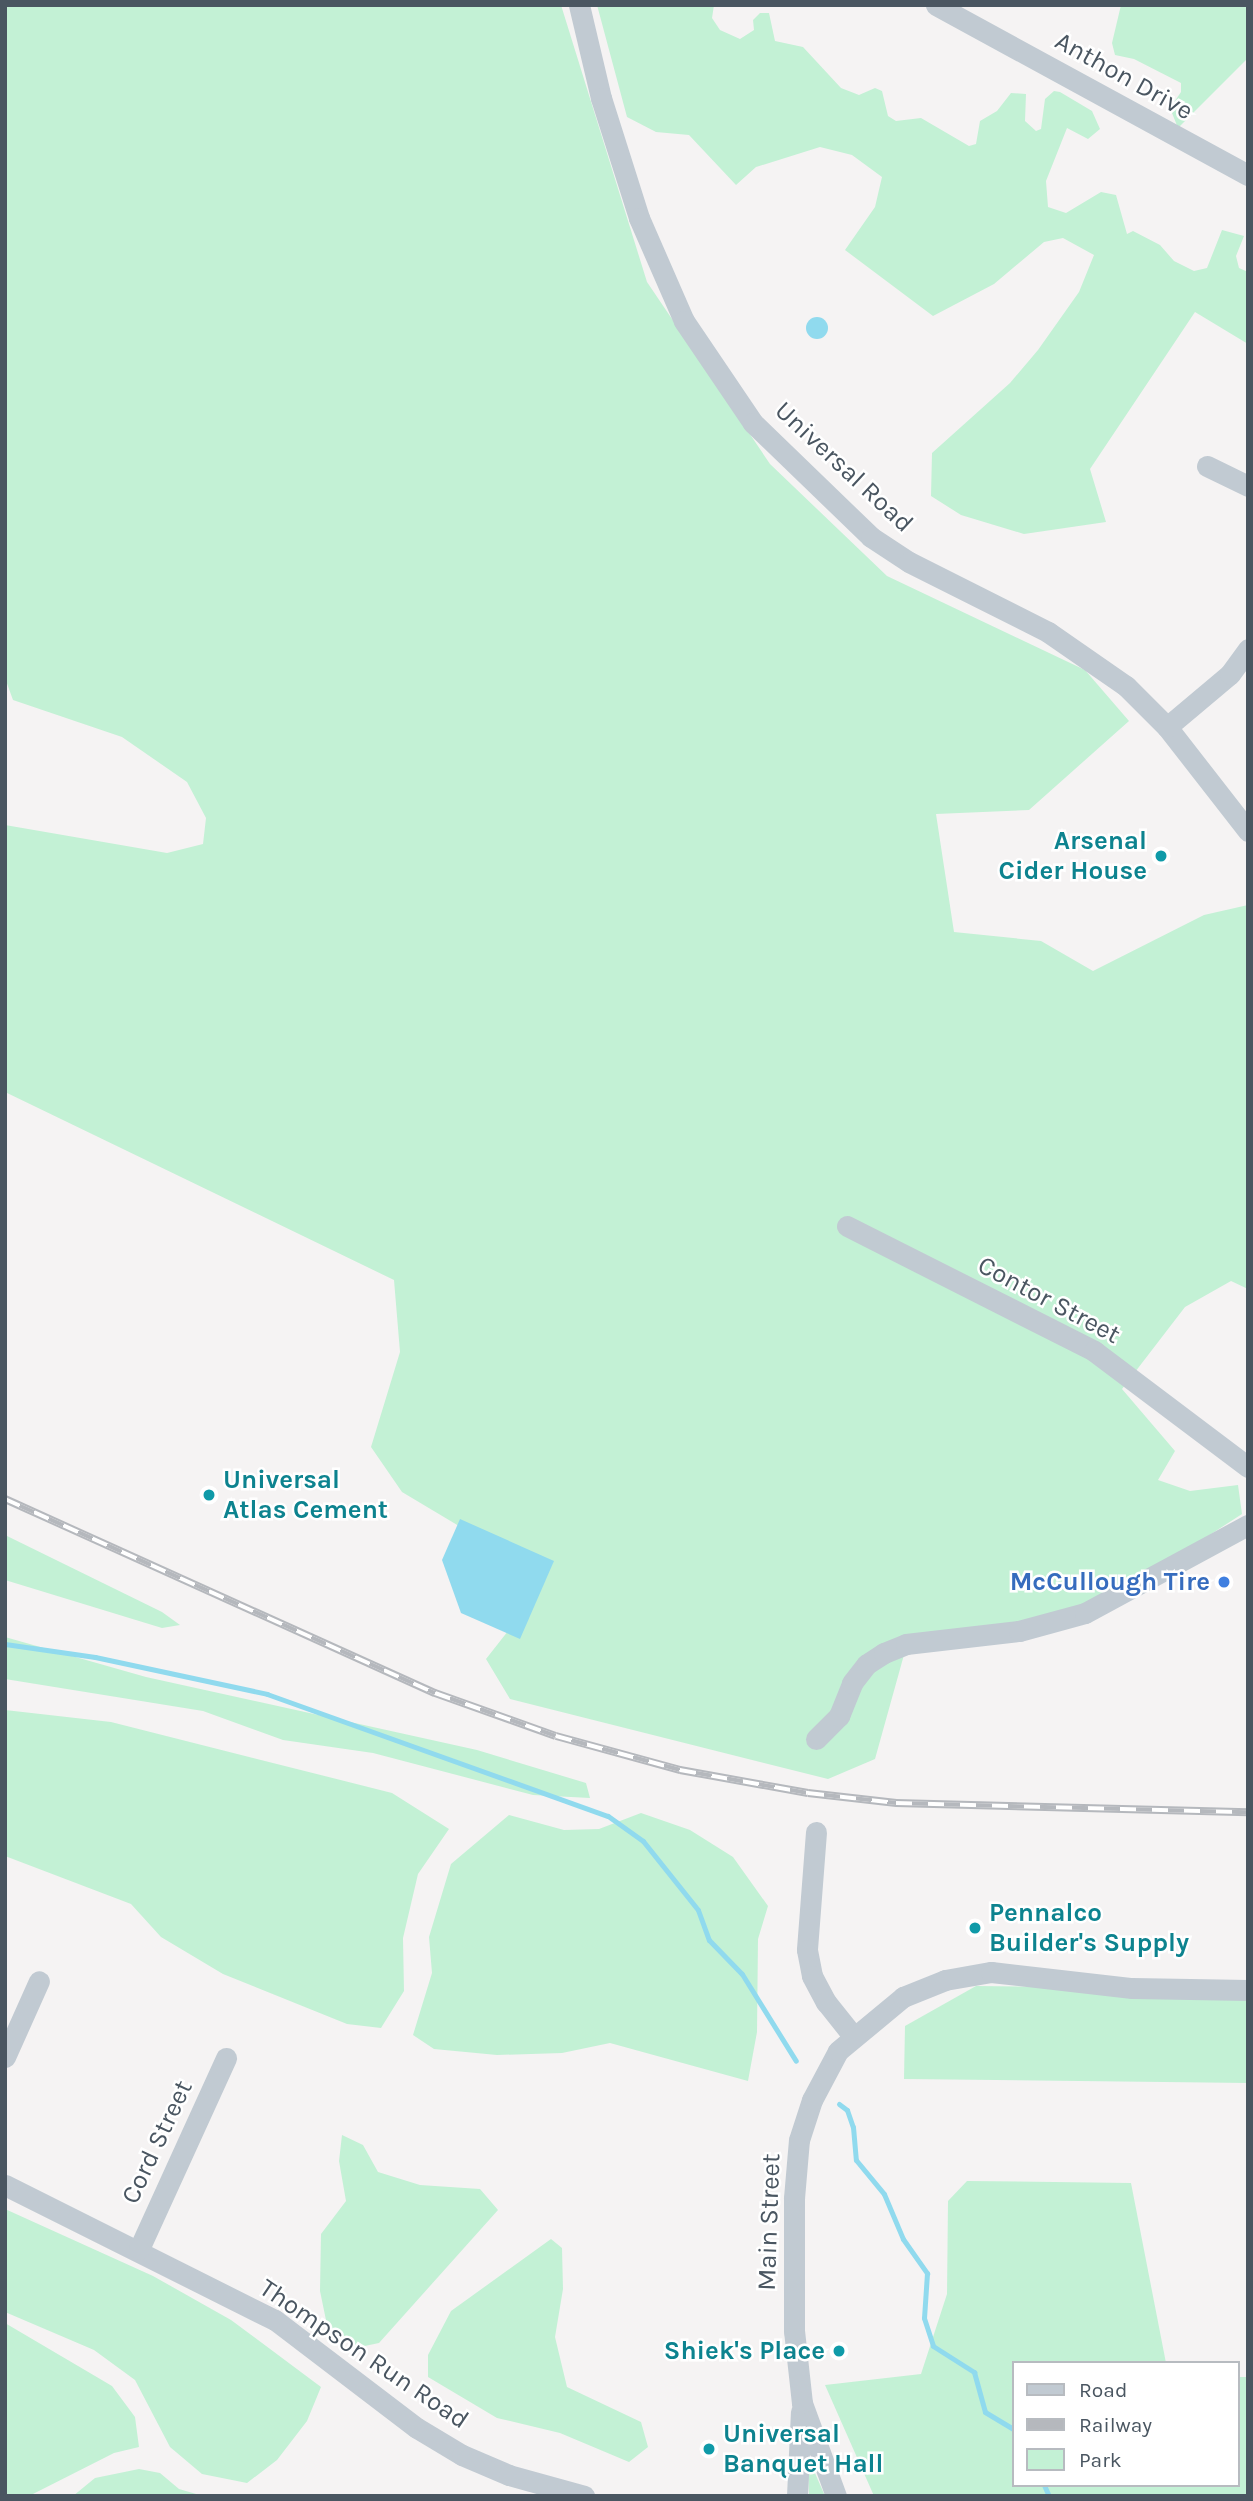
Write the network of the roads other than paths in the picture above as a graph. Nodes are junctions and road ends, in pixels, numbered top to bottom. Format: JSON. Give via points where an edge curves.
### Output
{"nodes":[{"id":1,"x":579,"y":5,"type":"edge"},
{"id":2,"x":936,"y":5,"type":"edge"},
{"id":3,"x":1248,"y":175,"type":"edge"},
{"id":4,"x":1207,"y":466,"type":"dead end"},
{"id":5,"x":1248,"y":486,"type":"edge"},
{"id":6,"x":1248,"y":649,"type":"edge"},
{"id":7,"x":1167,"y":727,"type":"junction"},
{"id":8,"x":1248,"y":831,"type":"edge"},
{"id":9,"x":847,"y":1226,"type":"dead end"},
{"id":10,"x":1248,"y":1467,"type":"edge"},
{"id":11,"x":1248,"y":1525,"type":"edge"},
{"id":12,"x":816,"y":1739,"type":"dead end"},
{"id":13,"x":816,"y":1832,"type":"dead end"},
{"id":14,"x":39,"y":1981,"type":"dead end"},
{"id":15,"x":1248,"y":1990,"type":"edge"},
{"id":16,"x":853,"y":2036,"type":"junction"},
{"id":17,"x":5,"y":2056,"type":"edge"},
{"id":18,"x":226,"y":2058,"type":"dead end"},
{"id":19,"x":5,"y":2185,"type":"edge"},
{"id":20,"x":139,"y":2249,"type":"junction"},
{"id":21,"x":802,"y":2403,"type":"junction"},
{"id":22,"x":584,"y":2496,"type":"edge"},
{"id":23,"x":797,"y":2496,"type":"edge"},
{"id":24,"x":836,"y":2496,"type":"edge"}],
"edges":[{"from":1,"to":7,"type":"street","name":"Universal Road","via":[[639,218],[684,321],[753,423],[871,537],[909,562],[1082,653],[1126,686]]},
{"from":2,"to":3,"type":"street","name":"Anthon Drive"},
{"from":4,"to":5,"type":"street"},
{"from":6,"to":7,"type":"street","via":[[1230,674]]},
{"from":7,"to":8,"type":"street","name":"Universal Road"},
{"from":9,"to":10,"type":"street","name":"Contor Street","via":[[1094,1350]]},
{"from":11,"to":12,"type":"street","via":[[1085,1613],[1019,1631],[906,1644],[884,1653],[852,1682],[839,1716]]},
{"from":13,"to":16,"type":"street","via":[[807,1950],[812,1976]]},
{"from":14,"to":17,"type":"street"},
{"from":15,"to":16,"type":"street","name":"Main Street","via":[[1132,1988],[991,1972],[945,1980],[903,1997]]},
{"from":16,"to":21,"type":"street","name":"Main Street","via":[[838,2051],[812,2100],[799,2140],[794,2331]]},
{"from":18,"to":20,"type":"street","name":"Cord Street"},
{"from":19,"to":20,"type":"street","name":"Thompson Run Road"},
{"from":20,"to":22,"type":"street","name":"Thompson Run Road","via":[[275,2320],[417,2428],[462,2455],[509,2475]]},
{"from":21,"to":23,"type":"street"},
{"from":21,"to":24,"type":"street","name":"Main Street"}]}
